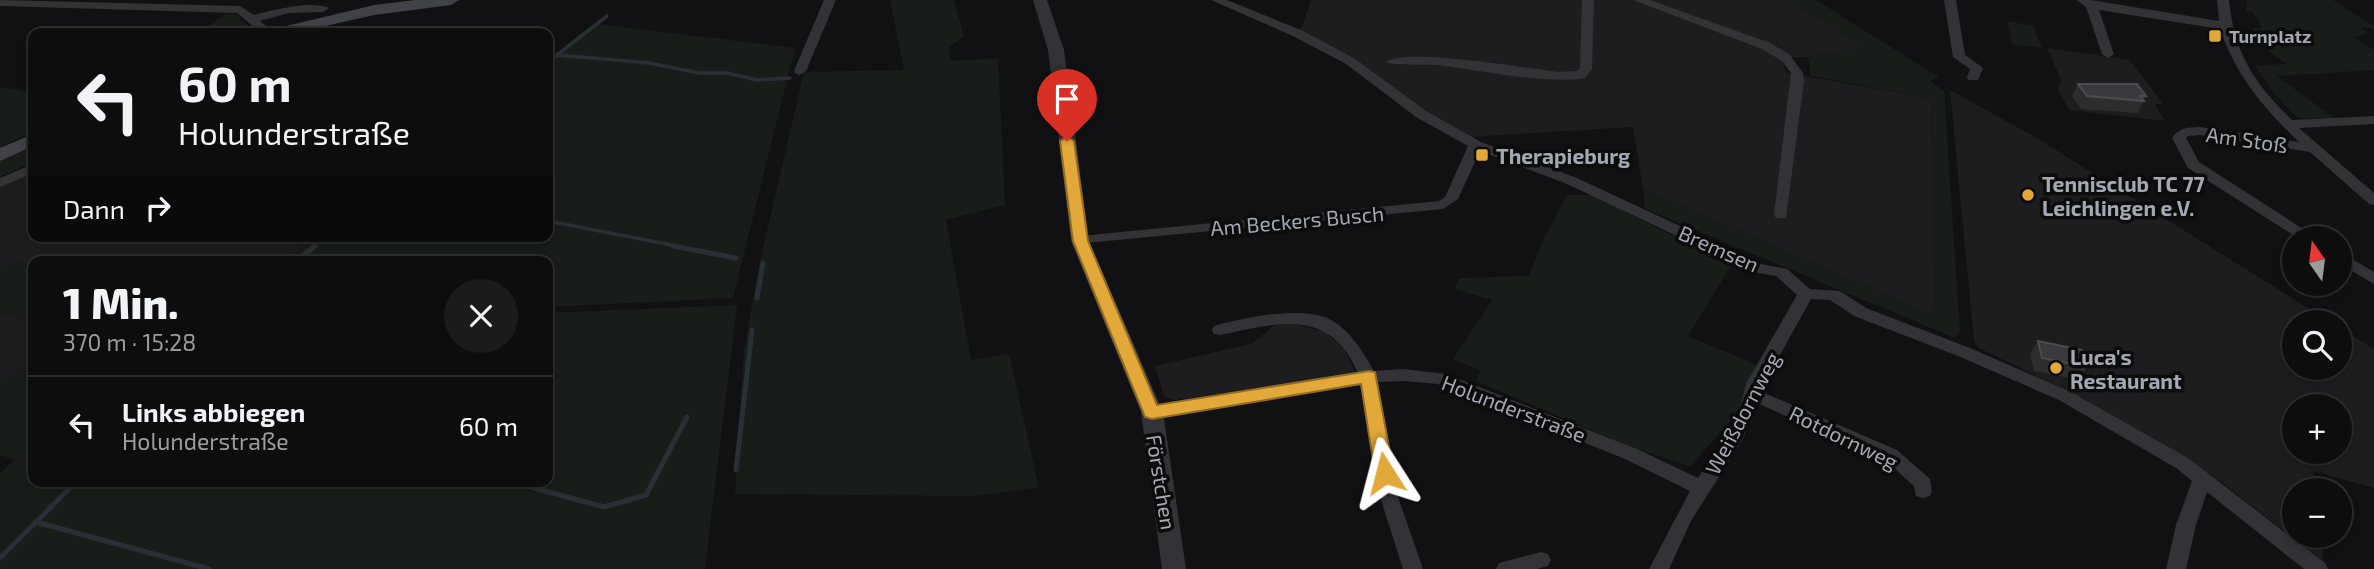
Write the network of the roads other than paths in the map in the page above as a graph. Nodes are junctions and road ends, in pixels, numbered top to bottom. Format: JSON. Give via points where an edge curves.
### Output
{"nodes":[{"id":1,"x":451,"y":0,"type":"edge"},
{"id":2,"x":830,"y":0,"type":"edge"},
{"id":3,"x":1040,"y":0,"type":"edge"},
{"id":4,"x":1217,"y":0,"type":"edge"},
{"id":5,"x":1588,"y":0,"type":"edge"},
{"id":6,"x":1639,"y":0,"type":"edge"},
{"id":7,"x":1950,"y":0,"type":"edge"},
{"id":8,"x":2223,"y":0,"type":"edge"},
{"id":9,"x":52,"y":2,"type":"edge"},
{"id":10,"x":2087,"y":2,"type":"edge"},
{"id":11,"x":0,"y":3,"type":"edge"},
{"id":12,"x":323,"y":8,"type":"dead end"},
{"id":13,"x":253,"y":19,"type":"junction"},
{"id":14,"x":2225,"y":26,"type":"junction"},
{"id":15,"x":263,"y":28,"type":"edge"},
{"id":16,"x":297,"y":28,"type":"edge"},
{"id":17,"x":2108,"y":54,"type":"dead end"},
{"id":18,"x":1392,"y":62,"type":"dead end"},
{"id":19,"x":800,"y":71,"type":"dead end"},
{"id":20,"x":1973,"y":77,"type":"dead end"},
{"id":21,"x":2374,"y":120,"type":"edge"},
{"id":22,"x":2290,"y":124,"type":"junction"},
{"id":23,"x":28,"y":141,"type":"edge"},
{"id":24,"x":1476,"y":145,"type":"junction"},
{"id":25,"x":2316,"y":149,"type":"junction"},
{"id":26,"x":0,"y":155,"type":"edge"},
{"id":27,"x":28,"y":170,"type":"edge"},
{"id":28,"x":0,"y":183,"type":"edge"},
{"id":29,"x":2374,"y":201,"type":"edge"},
{"id":30,"x":1781,"y":215,"type":"dead end"},
{"id":31,"x":2290,"y":226,"type":"edge"},
{"id":32,"x":1080,"y":241,"type":"junction"},
{"id":33,"x":2352,"y":265,"type":"edge"},
{"id":34,"x":2374,"y":279,"type":"edge"},
{"id":35,"x":1807,"y":294,"type":"junction"},
{"id":36,"x":1220,"y":330,"type":"dead end"},
{"id":37,"x":1369,"y":377,"type":"junction"},
{"id":38,"x":1754,"y":395,"type":"junction"},
{"id":39,"x":1152,"y":412,"type":"junction"},
{"id":40,"x":2202,"y":478,"type":"junction"},
{"id":41,"x":1701,"y":488,"type":"junction"},
{"id":42,"x":1923,"y":491,"type":"dead end"},
{"id":43,"x":1541,"y":560,"type":"dead end"},
{"id":44,"x":1174,"y":569,"type":"edge"},
{"id":45,"x":1413,"y":569,"type":"edge"},
{"id":46,"x":1506,"y":569,"type":"edge"},
{"id":47,"x":1659,"y":569,"type":"edge"},
{"id":48,"x":2176,"y":569,"type":"edge"},
{"id":49,"x":2318,"y":569,"type":"edge"}],
"edges":[{"from":1,"to":16,"type":"main road","via":[[374,10]]},
{"from":2,"to":19,"type":"street"},
{"from":3,"to":32,"type":"street","via":[[1056,50]]},
{"from":4,"to":24,"type":"street","name":"Bremsen","via":[[1350,61],[1421,114]]},
{"from":5,"to":18,"type":"street","via":[[1586,69],[1581,75],[1416,59]]},
{"from":6,"to":30,"type":"street","via":[[1766,46],[1786,58],[1797,73]]},
{"from":7,"to":20,"type":"street","via":[[1959,57],[1977,68]]},
{"from":8,"to":14,"type":"street"},
{"from":9,"to":11,"type":"street"},
{"from":9,"to":13,"type":"street","via":[[240,10]]},
{"from":10,"to":14,"type":"street"},
{"from":10,"to":17,"type":"street"},
{"from":12,"to":13,"type":"street","via":[[288,9]]},
{"from":13,"to":15,"type":"street"},
{"from":14,"to":22,"type":"street","via":[[2252,83]]},
{"from":21,"to":22,"type":"street"},
{"from":22,"to":25,"type":"street"},
{"from":23,"to":26,"type":"main road"},
{"from":24,"to":32,"type":"street","name":"Am Beckers Busch","via":[[1451,200],[1443,205]]},
{"from":24,"to":35,"type":"street","name":"Bremsen","via":[[1573,181],[1758,269],[1790,276]]},
{"from":25,"to":29,"type":"street"},
{"from":25,"to":31,"type":"street","name":"Am Stoß","via":[[2200,131],[2185,132],[2179,138],[2193,165]]},
{"from":27,"to":28,"type":"street"},
{"from":32,"to":39,"type":"street","name":"Förstchen"},
{"from":33,"to":34,"type":"street"},
{"from":35,"to":38,"type":"street","name":"Weißdornweg","via":[[1756,382]]},
{"from":35,"to":40,"type":"street","name":"Bremsen","via":[[1834,295],[1860,312],[2064,396]]},
{"from":36,"to":37,"type":"street","via":[[1281,317],[1325,323],[1350,344]]},
{"from":37,"to":39,"type":"street","name":"Holunderstraße"},
{"from":37,"to":41,"type":"street","name":"Holunderstraße","via":[[1403,375],[1452,382],[1631,454]]},
{"from":37,"to":45,"type":"street","via":[[1389,497]]},
{"from":38,"to":41,"type":"street","name":"Weißdornweg","via":[[1721,463]]},
{"from":38,"to":42,"type":"street","name":"Rotdornweg","via":[[1891,455],[1923,484]]},
{"from":39,"to":44,"type":"street","name":"Förstchen"},
{"from":40,"to":48,"type":"street"},
{"from":40,"to":49,"type":"street","name":"Bremsen"},
{"from":41,"to":47,"type":"street","name":"Weißdornweg"},
{"from":43,"to":46,"type":"street"}]}
